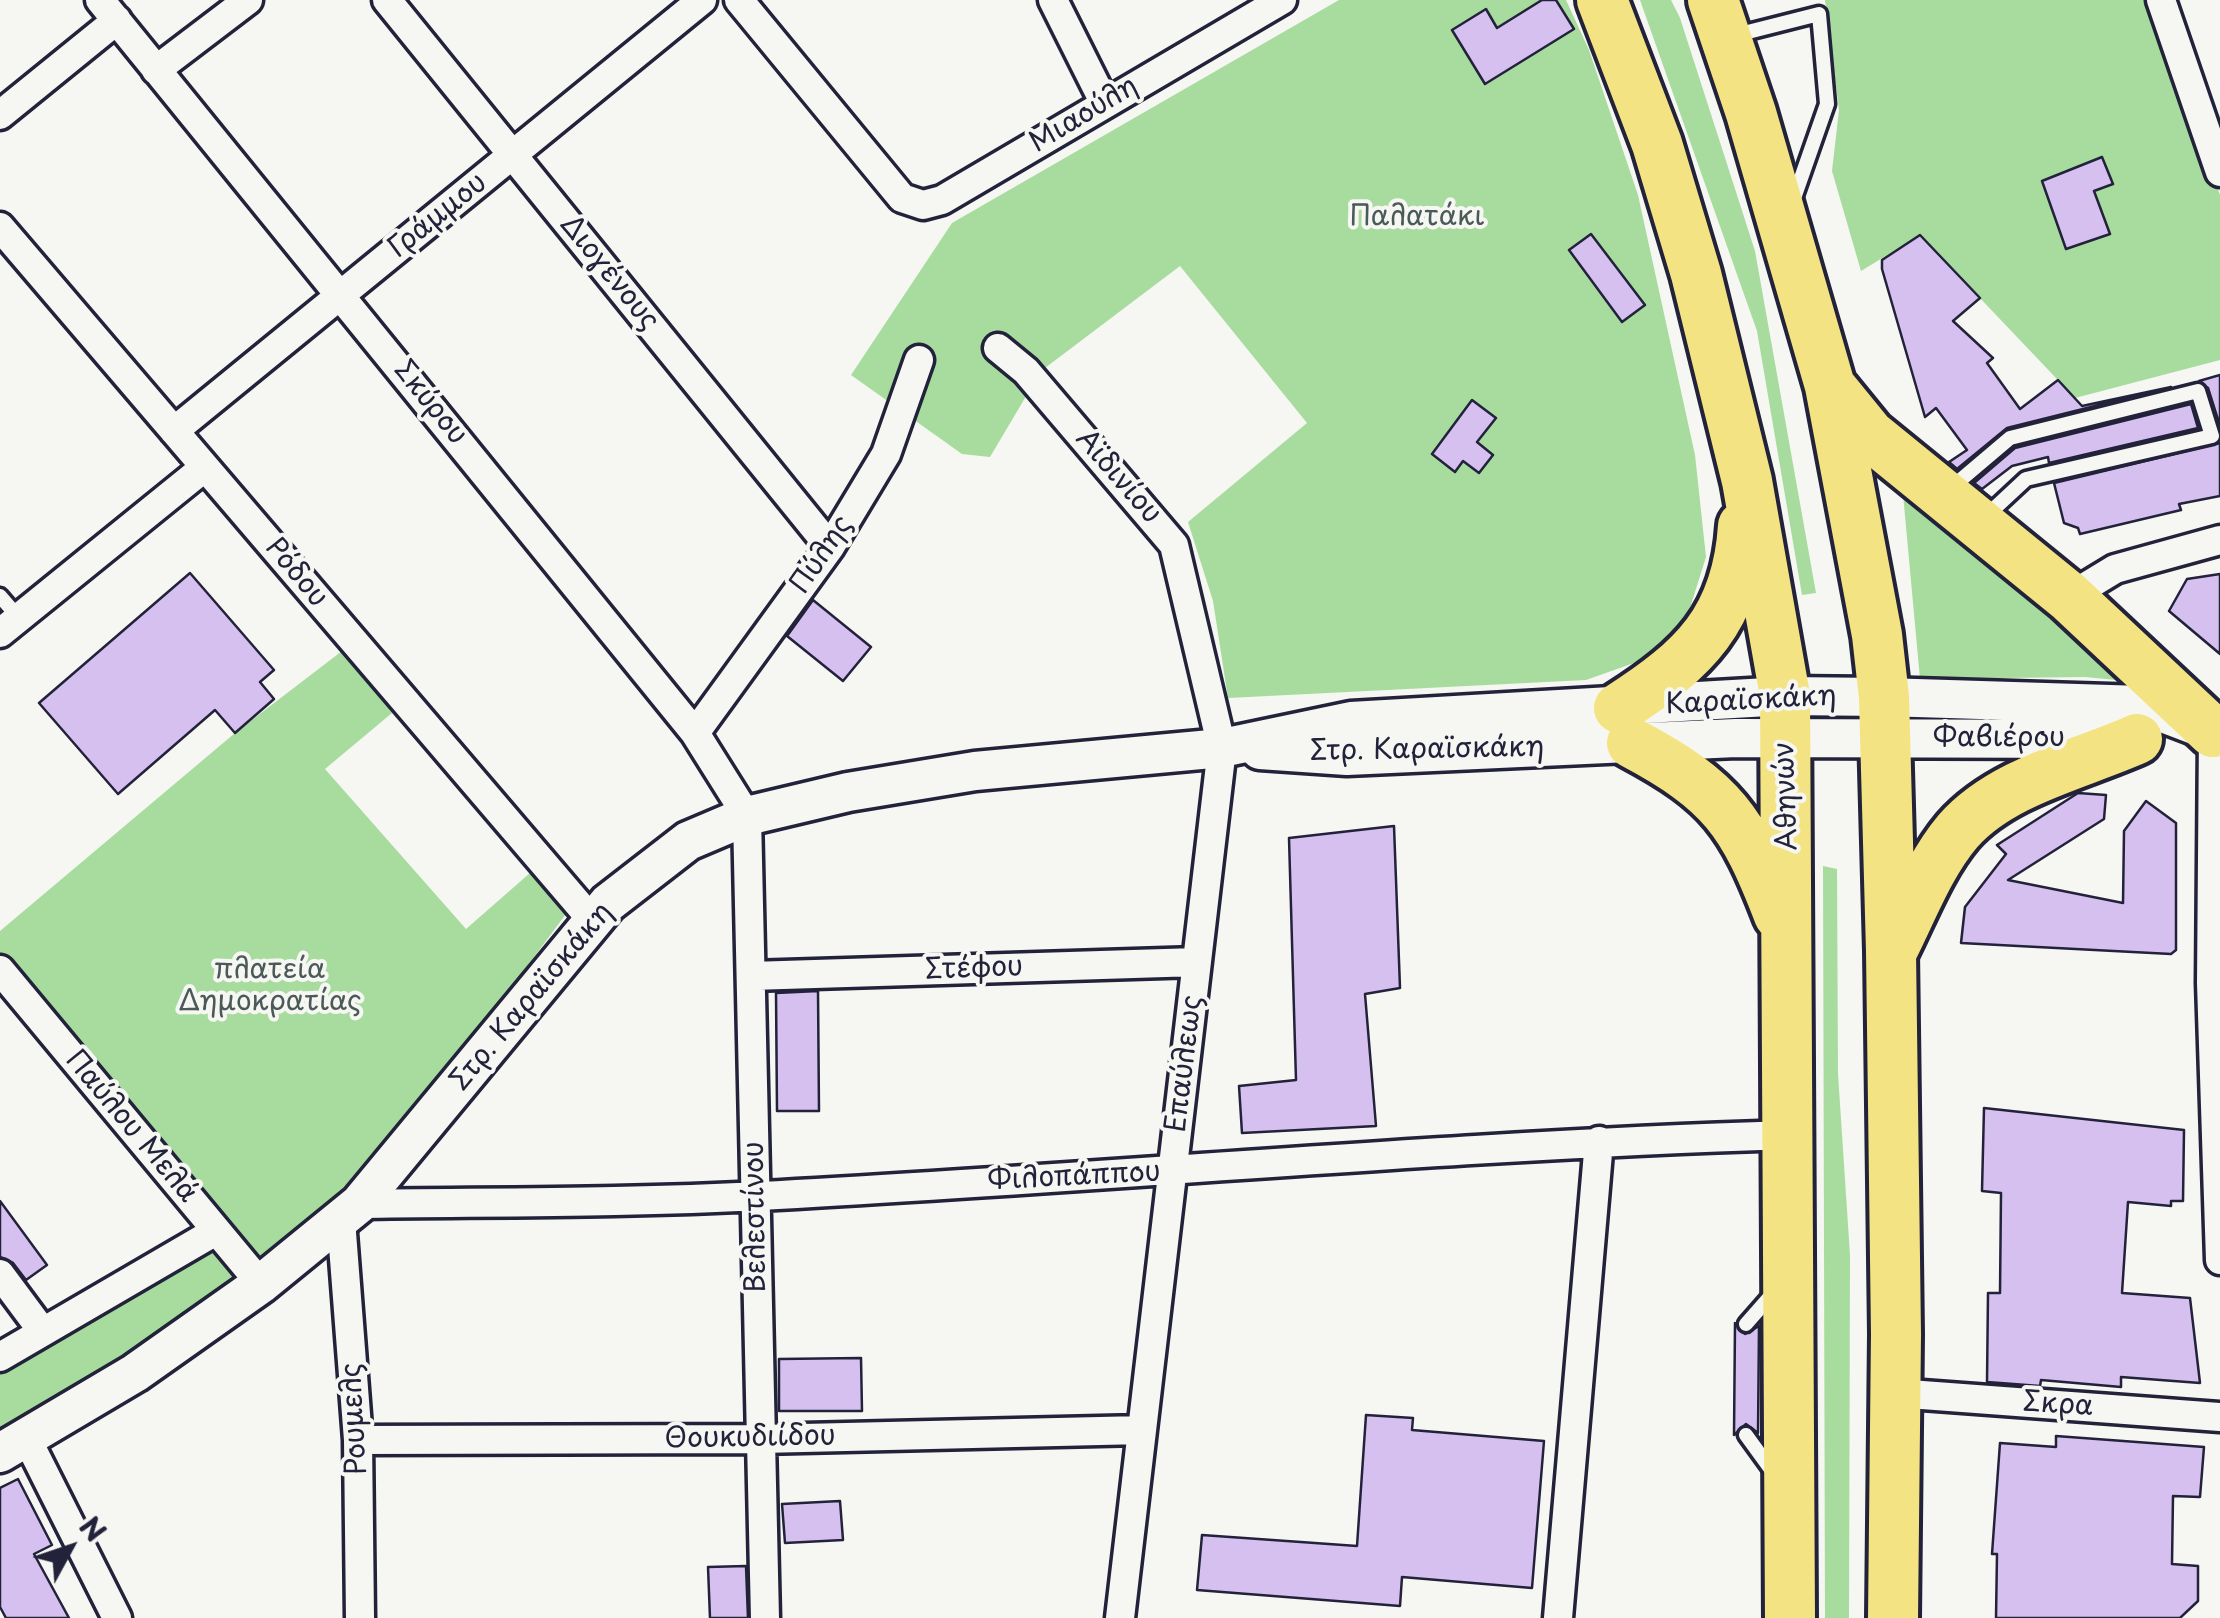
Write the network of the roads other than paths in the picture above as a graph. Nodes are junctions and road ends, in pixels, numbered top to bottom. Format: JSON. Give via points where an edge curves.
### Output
{"nodes":[{"id":1,"x":248,"y":0,"type":"edge"},
{"id":2,"x":387,"y":0,"type":"edge"},
{"id":3,"x":702,"y":0,"type":"edge"},
{"id":4,"x":739,"y":0,"type":"edge"},
{"id":5,"x":1053,"y":0,"type":"edge"},
{"id":6,"x":1282,"y":0,"type":"edge"},
{"id":7,"x":1602,"y":0,"type":"edge"},
{"id":8,"x":2161,"y":0,"type":"edge"},
{"id":9,"x":109,"y":10,"type":"edge"},
{"id":10,"x":1720,"y":19,"type":"edge"},
{"id":11,"x":156,"y":70,"type":"junction"},
{"id":12,"x":1104,"y":102,"type":"junction"},
{"id":13,"x":0,"y":116,"type":"edge"},
{"id":14,"x":513,"y":154,"type":"junction"},
{"id":15,"x":2220,"y":172,"type":"edge"},
{"id":16,"x":1785,"y":224,"type":"junction"},
{"id":17,"x":0,"y":227,"type":"edge"},
{"id":18,"x":342,"y":294,"type":"junction"},
{"id":19,"x":998,"y":348,"type":"dead end"},
{"id":20,"x":919,"y":360,"type":"dead end"},
{"id":21,"x":1830,"y":386,"type":"junction"},
{"id":22,"x":174,"y":431,"type":"junction"},
{"id":23,"x":205,"y":466,"type":"junction"},
{"id":24,"x":1747,"y":481,"type":"junction"},
{"id":25,"x":1961,"y":509,"type":"junction"},
{"id":26,"x":2220,"y":540,"type":"edge"},
{"id":27,"x":830,"y":547,"type":"junction"},
{"id":28,"x":0,"y":596,"type":"edge"},
{"id":29,"x":2070,"y":598,"type":"junction"},
{"id":30,"x":9,"y":626,"type":"edge"},
{"id":31,"x":1884,"y":717,"type":"junction"},
{"id":32,"x":1785,"y":718,"type":"junction"},
{"id":33,"x":1626,"y":726,"type":"junction"},
{"id":34,"x":694,"y":734,"type":"junction"},
{"id":35,"x":2216,"y":734,"type":"edge"},
{"id":36,"x":2137,"y":739,"type":"junction"},
{"id":37,"x":1222,"y":748,"type":"junction"},
{"id":38,"x":747,"y":816,"type":"junction"},
{"id":39,"x":592,"y":920,"type":"junction"},
{"id":40,"x":1788,"y":944,"type":"junction"},
{"id":41,"x":1891,"y":952,"type":"junction"},
{"id":42,"x":1197,"y":962,"type":"junction"},
{"id":43,"x":0,"y":970,"type":"edge"},
{"id":44,"x":751,"y":976,"type":"junction"},
{"id":45,"x":1788,"y":1135,"type":"junction"},
{"id":46,"x":1599,"y":1141,"type":"junction"},
{"id":47,"x":1172,"y":1171,"type":"junction"},
{"id":48,"x":756,"y":1196,"type":"junction"},
{"id":49,"x":350,"y":1212,"type":"junction"},
{"id":50,"x":216,"y":1231,"type":"junction"},
{"id":51,"x":2220,"y":1260,"type":"edge"},
{"id":52,"x":0,"y":1274,"type":"edge"},
{"id":53,"x":1788,"y":1276,"type":"junction"},
{"id":54,"x":261,"y":1284,"type":"junction"},
{"id":55,"x":1746,"y":1324,"type":"dead end"},
{"id":56,"x":43,"y":1332,"type":"junction"},
{"id":57,"x":0,"y":1356,"type":"edge"},
{"id":58,"x":1895,"y":1394,"type":"junction"},
{"id":59,"x":2220,"y":1417,"type":"edge"},
{"id":60,"x":1142,"y":1430,"type":"junction"},
{"id":61,"x":1746,"y":1435,"type":"dead end"},
{"id":62,"x":761,"y":1439,"type":"junction"},
{"id":63,"x":358,"y":1440,"type":"junction"},
{"id":64,"x":13,"y":1446,"type":"edge"},
{"id":65,"x":1788,"y":1492,"type":"junction"},
{"id":66,"x":117,"y":1618,"type":"edge"},
{"id":67,"x":360,"y":1618,"type":"edge"},
{"id":68,"x":765,"y":1618,"type":"edge"},
{"id":69,"x":1120,"y":1618,"type":"edge"},
{"id":70,"x":1558,"y":1618,"type":"edge"},
{"id":71,"x":1790,"y":1618,"type":"edge"},
{"id":72,"x":1893,"y":1618,"type":"edge"}],
"edges":[{"from":1,"to":11,"type":"street"},
{"from":2,"to":14,"type":"street","name":"Διογένους"},
{"from":3,"to":14,"type":"street","name":"Γράμμου"},
{"from":4,"to":12,"type":"street","name":"Μιαούλη","via":[[912,204],[942,200]]},
{"from":5,"to":12,"type":"street"},
{"from":6,"to":12,"type":"street","name":"Μιαούλη"},
{"from":7,"to":24,"type":"highway","name":"Αθηνών","via":[[1663,163]]},
{"from":8,"to":15,"type":"street"},
{"from":9,"to":11,"type":"street","name":"Σκύρου"},
{"from":9,"to":13,"type":"street"},
{"from":10,"to":16,"type":"highway"},
{"from":10,"to":16,"type":"lane","via":[[1819,14],[1827,104]]},
{"from":11,"to":18,"type":"street","name":"Σκύρου"},
{"from":14,"to":18,"type":"street","name":"Γράμμου"},
{"from":14,"to":27,"type":"street","name":"Διογένους"},
{"from":16,"to":21,"type":"highway"},
{"from":17,"to":22,"type":"street","name":"Ρόδου"},
{"from":18,"to":22,"type":"street","name":"Γράμμου"},
{"from":18,"to":34,"type":"street","name":"Σκύρου"},
{"from":19,"to":37,"type":"street","name":"Αϊδινίου","via":[[1026,371],[1174,545]]},
{"from":20,"to":27,"type":"street","name":"Πύλης","via":[[886,454]]},
{"from":21,"to":25,"type":"highway","via":[[1870,435]]},
{"from":21,"to":31,"type":"highway","via":[[1877,635]]},
{"from":22,"to":23,"type":"street","name":"Ρόδου"},
{"from":23,"to":30,"type":"street"},
{"from":23,"to":39,"type":"street","name":"Ρόδου"},
{"from":24,"to":32,"type":"highway","name":"Αθηνών"},
{"from":24,"to":33,"type":"highway","via":[[1741,561],[1722,611],[1698,650]]},
{"from":25,"to":25,"type":"lane","via":[[2026,479],[2212,436],[2198,390],[2010,438]]},
{"from":25,"to":29,"type":"highway"},
{"from":26,"to":29,"type":"street","via":[[2115,569]]},
{"from":27,"to":34,"type":"street","name":"Πύλης"},
{"from":28,"to":30,"type":"lane"},
{"from":29,"to":35,"type":"highway"},
{"from":31,"to":32,"type":"main road","name":"Καραϊσκάκη"},
{"from":31,"to":35,"type":"main road","name":"Φαβιέρου","via":[[2142,705]]},
{"from":31,"to":36,"type":"main road","name":"Φαβιέρου"},
{"from":31,"to":41,"type":"highway"},
{"from":32,"to":33,"type":"main road","name":"Καραϊσκάκη"},
{"from":32,"to":40,"type":"highway","name":"Αθηνών"},
{"from":33,"to":37,"type":"main road","name":"Στρ. Καραϊσκάκη","via":[[1351,721]]},
{"from":33,"to":40,"type":"highway","via":[[1728,812],[1756,857]]},
{"from":34,"to":38,"type":"street","name":"Σκύρου"},
{"from":35,"to":36,"type":"main road","name":"Φαβιέρου"},
{"from":35,"to":51,"type":"street","via":[[2211,983]]},
{"from":36,"to":41,"type":"highway","via":[[2033,782],[1960,830]]},
{"from":37,"to":38,"type":"main road","name":"Στρ. Καραϊσκάκη","via":[[975,772]]},
{"from":37,"to":42,"type":"street","name":"Επαύλεως"},
{"from":38,"to":39,"type":"main road","name":"Στρ. Καραϊσκάκη","via":[[666,855]]},
{"from":38,"to":44,"type":"street","name":"Βελεστίνου"},
{"from":39,"to":49,"type":"main road","name":"Στρ. Καραϊσκάκη"},
{"from":40,"to":45,"type":"highway","name":"Αθηνών"},
{"from":41,"to":58,"type":"highway"},
{"from":42,"to":44,"type":"street","name":"Στέφου"},
{"from":42,"to":47,"type":"street","name":"Επαύλεως"},
{"from":43,"to":50,"type":"street","name":"Παύλου Μελά"},
{"from":44,"to":48,"type":"street","name":"Βελεστίνου"},
{"from":45,"to":46,"type":"street","name":"Φιλοπάππου"},
{"from":45,"to":53,"type":"highway","name":"Αθηνών"},
{"from":46,"to":47,"type":"street","name":"Φιλοπάππου"},
{"from":46,"to":70,"type":"street"},
{"from":47,"to":48,"type":"street","name":"Φιλοπάππου"},
{"from":47,"to":60,"type":"street","name":"Επαύλεως"},
{"from":48,"to":49,"type":"street","name":"Φιλοπάππου"},
{"from":48,"to":62,"type":"street","name":"Βελεστίνου"},
{"from":49,"to":54,"type":"main road","name":"Στρ. Καραϊσκάκη"},
{"from":49,"to":63,"type":"street","name":"Ρουμελς"},
{"from":50,"to":54,"type":"street","name":"Παύλου Μελά"},
{"from":50,"to":56,"type":"street"},
{"from":52,"to":56,"type":"street"},
{"from":53,"to":55,"type":"lane"},
{"from":53,"to":65,"type":"highway","name":"Αθηνών"},
{"from":54,"to":64,"type":"main road","name":"Στρ. Καραϊσκάκη","via":[[136,1372]]},
{"from":56,"to":57,"type":"street"},
{"from":58,"to":59,"type":"street","name":"Σκρα"},
{"from":58,"to":72,"type":"highway"},
{"from":60,"to":62,"type":"street","name":"Θουκυδιίδου"},
{"from":60,"to":69,"type":"street","name":"Επαύλεως"},
{"from":61,"to":65,"type":"lane"},
{"from":62,"to":63,"type":"street","name":"Θουκυδιίδου"},
{"from":62,"to":68,"type":"street","name":"Βελεστίνου"},
{"from":63,"to":67,"type":"street","name":"Ρουμελς"},
{"from":64,"to":66,"type":"street"},
{"from":65,"to":71,"type":"highway","name":"Αθηνών"}]}
